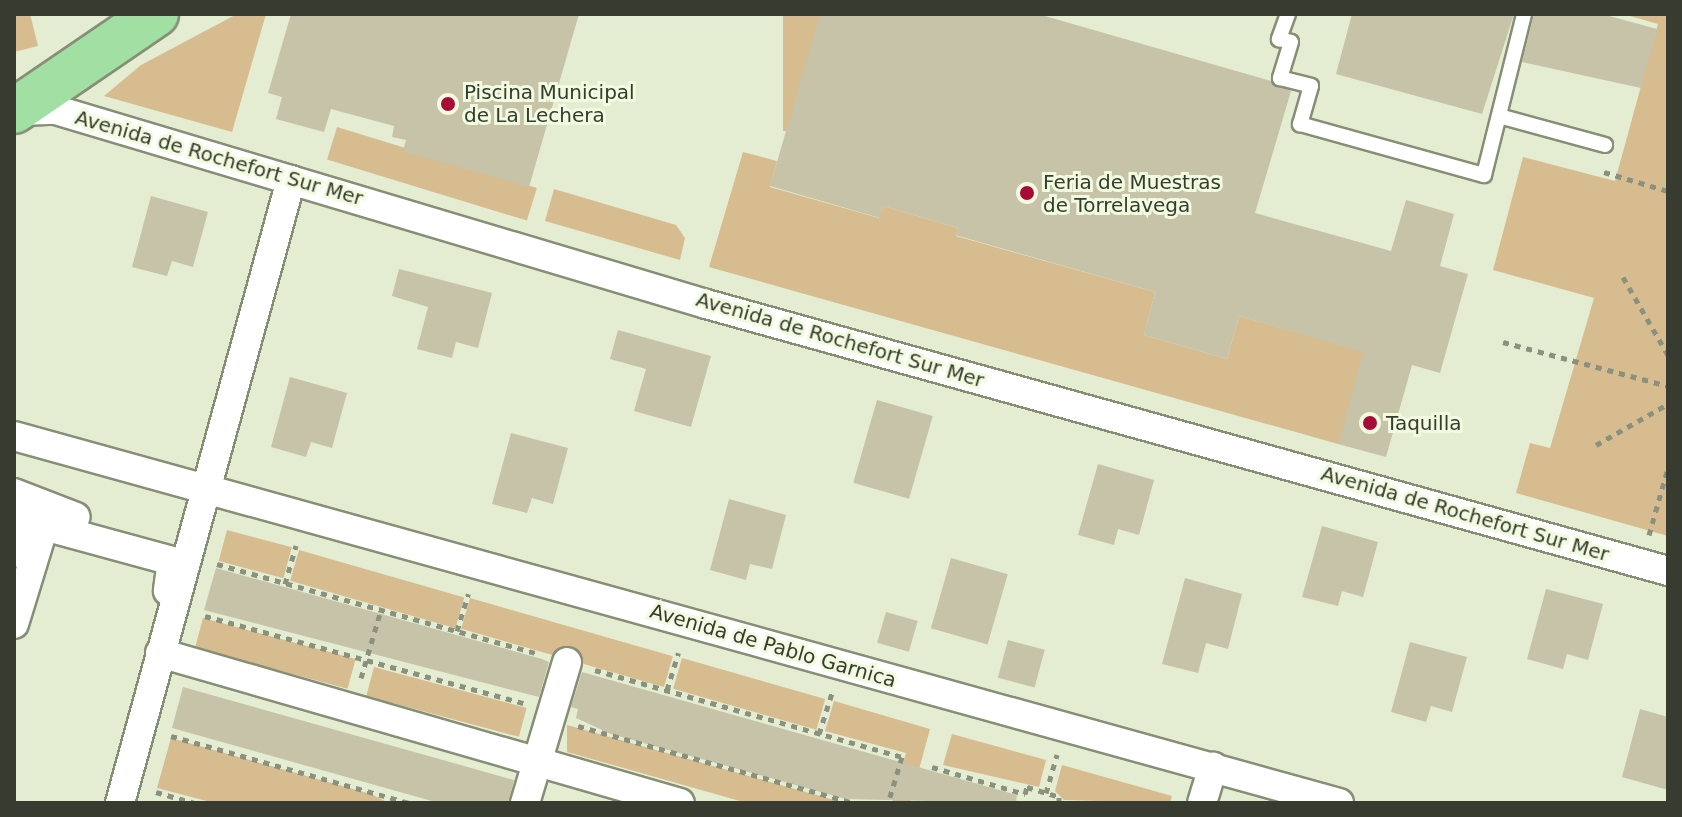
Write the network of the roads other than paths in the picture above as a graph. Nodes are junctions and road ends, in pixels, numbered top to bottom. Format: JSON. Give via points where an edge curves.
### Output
{"nodes":[{"id":1,"x":156,"y":14,"type":"edge"},
{"id":2,"x":1288,"y":14,"type":"edge"},
{"id":3,"x":1524,"y":14,"type":"edge"},
{"id":4,"x":14,"y":111,"type":"edge"},
{"id":5,"x":1499,"y":116,"type":"junction"},
{"id":6,"x":1605,"y":145,"type":"dead end"},
{"id":7,"x":291,"y":180,"type":"junction"},
{"id":8,"x":14,"y":436,"type":"edge"},
{"id":9,"x":206,"y":486,"type":"junction"},
{"id":10,"x":20,"y":498,"type":"edge"},
{"id":11,"x":189,"y":549,"type":"junction"},
{"id":12,"x":14,"y":553,"type":"edge"},
{"id":13,"x":1668,"y":571,"type":"edge"},
{"id":14,"x":14,"y":624,"type":"edge"},
{"id":15,"x":160,"y":653,"type":"junction"},
{"id":16,"x":567,"y":662,"type":"dead end"},
{"id":17,"x":538,"y":761,"type":"junction"},
{"id":18,"x":1213,"y":767,"type":"junction"},
{"id":19,"x":117,"y":797,"type":"edge"},
{"id":20,"x":525,"y":803,"type":"edge"},
{"id":21,"x":680,"y":803,"type":"edge"},
{"id":22,"x":1202,"y":803,"type":"edge"},
{"id":23,"x":1339,"y":803,"type":"edge"}],
"edges":[{"from":1,"to":4,"type":"main road"},
{"from":2,"to":5,"type":"lane","via":[[1279,39],[1291,42],[1280,78],[1311,86],[1300,124],[1484,175]]},
{"from":3,"to":5,"type":"lane"},
{"from":4,"to":7,"type":"street","name":"Avenida de Rochefort Sur Mer","via":[[56,110]]},
{"from":5,"to":6,"type":"lane"},
{"from":7,"to":9,"type":"street"},
{"from":7,"to":13,"type":"street","name":"Avenida de Rochefort Sur Mer","via":[[706,304]]},
{"from":8,"to":9,"type":"street","name":"Avenida de Pablo Garnica"},
{"from":9,"to":11,"type":"street"},
{"from":9,"to":18,"type":"street","name":"Avenida de Pablo Garnica"},
{"from":10,"to":11,"type":"street"},
{"from":10,"to":12,"type":"street"},
{"from":11,"to":15,"type":"street"},
{"from":14,"to":19,"type":"street","via":[[44,526],[174,565]]},
{"from":15,"to":17,"type":"street"},
{"from":15,"to":19,"type":"street"},
{"from":16,"to":17,"type":"street"},
{"from":17,"to":20,"type":"street"},
{"from":17,"to":21,"type":"street"},
{"from":18,"to":22,"type":"street"},
{"from":18,"to":23,"type":"street","name":"Avenida de Pablo Garnica"}]}
